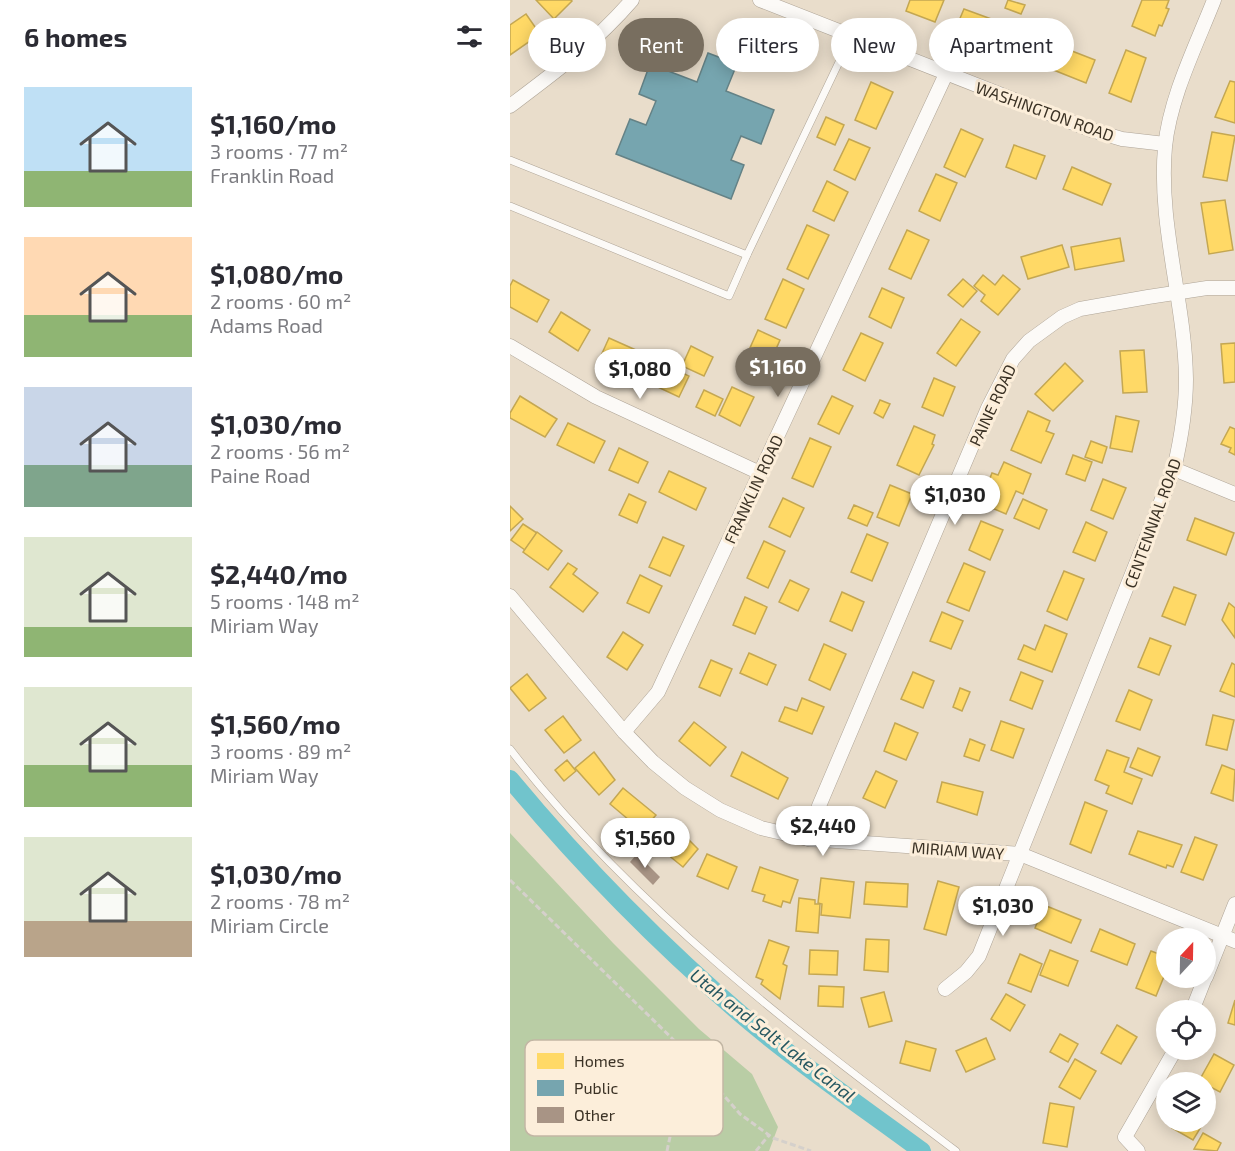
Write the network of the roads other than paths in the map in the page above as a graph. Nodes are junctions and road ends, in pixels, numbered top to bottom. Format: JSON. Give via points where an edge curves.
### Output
{"nodes":[{"id":1,"x":632,"y":0,"type":"edge"},
{"id":2,"x":760,"y":0,"type":"edge"},
{"id":3,"x":1214,"y":0,"type":"edge"},
{"id":4,"x":831,"y":29,"type":"edge"},
{"id":5,"x":917,"y":63,"type":"edge"},
{"id":6,"x":834,"y":72,"type":"edge"},
{"id":7,"x":946,"y":74,"type":"junction"},
{"id":8,"x":510,"y":106,"type":"edge"},
{"id":9,"x":1166,"y":144,"type":"junction"},
{"id":10,"x":510,"y":160,"type":"edge"},
{"id":11,"x":510,"y":206,"type":"edge"},
{"id":12,"x":747,"y":255,"type":"junction"},
{"id":13,"x":1235,"y":288,"type":"edge"},
{"id":14,"x":1177,"y":292,"type":"junction"},
{"id":15,"x":510,"y":346,"type":"edge"},
{"id":16,"x":1174,"y":469,"type":"junction"},
{"id":17,"x":760,"y":473,"type":"junction"},
{"id":18,"x":1235,"y":494,"type":"edge"},
{"id":19,"x":510,"y":596,"type":"edge"},
{"id":20,"x":624,"y":732,"type":"junction"},
{"id":21,"x":510,"y":749,"type":"edge"},
{"id":22,"x":808,"y":839,"type":"junction"},
{"id":23,"x":1020,"y":854,"type":"junction"},
{"id":24,"x":1235,"y":904,"type":"edge"},
{"id":25,"x":1229,"y":939,"type":"edge"},
{"id":26,"x":1216,"y":960,"type":"edge"},
{"id":27,"x":945,"y":989,"type":"dead end"},
{"id":28,"x":1169,"y":1060,"type":"edge"},
{"id":29,"x":956,"y":1151,"type":"edge"},
{"id":30,"x":1138,"y":1151,"type":"edge"}],
"edges":[{"from":1,"to":8,"type":"street","via":[[575,57]]},
{"from":2,"to":4,"type":"street","name":"WASHINGTON ROAD"},
{"from":3,"to":9,"type":"street","name":"CENTENNIAL ROAD","via":[[1184,77]]},
{"from":5,"to":7,"type":"street","name":"WASHINGTON ROAD"},
{"from":6,"to":12,"type":"lane"},
{"from":7,"to":9,"type":"street","name":"WASHINGTON ROAD","via":[[1091,130],[1122,139]]},
{"from":7,"to":17,"type":"street","name":"FRANKLIN ROAD"},
{"from":9,"to":14,"type":"street","name":"CENTENNIAL ROAD","via":[[1166,212]]},
{"from":10,"to":12,"type":"lane"},
{"from":11,"to":12,"type":"lane","via":[[729,296]]},
{"from":13,"to":14,"type":"street","name":"PAINE ROAD"},
{"from":14,"to":16,"type":"street","name":"CENTENNIAL ROAD","via":[[1186,377]]},
{"from":14,"to":22,"type":"street","name":"PAINE ROAD","via":[[1080,309],[1045,328],[1013,359],[979,429]]},
{"from":15,"to":17,"type":"street","via":[[596,397]]},
{"from":16,"to":18,"type":"street"},
{"from":16,"to":23,"type":"street","name":"CENTENNIAL ROAD"},
{"from":17,"to":20,"type":"street","name":"FRANKLIN ROAD","via":[[658,692]]},
{"from":19,"to":20,"type":"street","name":"MIRIAM WAY"},
{"from":20,"to":22,"type":"street","name":"MIRIAM WAY","via":[[652,762],[720,810],[760,828]]},
{"from":21,"to":29,"type":"lane","via":[[590,842],[671,923],[752,994]]},
{"from":22,"to":23,"type":"street","name":"MIRIAM WAY"},
{"from":23,"to":25,"type":"street","name":"MIRIAM WAY"},
{"from":23,"to":27,"type":"street","name":"CENTENNIAL ROAD","via":[[979,956]]},
{"from":24,"to":25,"type":"street"},
{"from":25,"to":26,"type":"street"},
{"from":28,"to":30,"type":"street","via":[[1125,1137]]}]}
